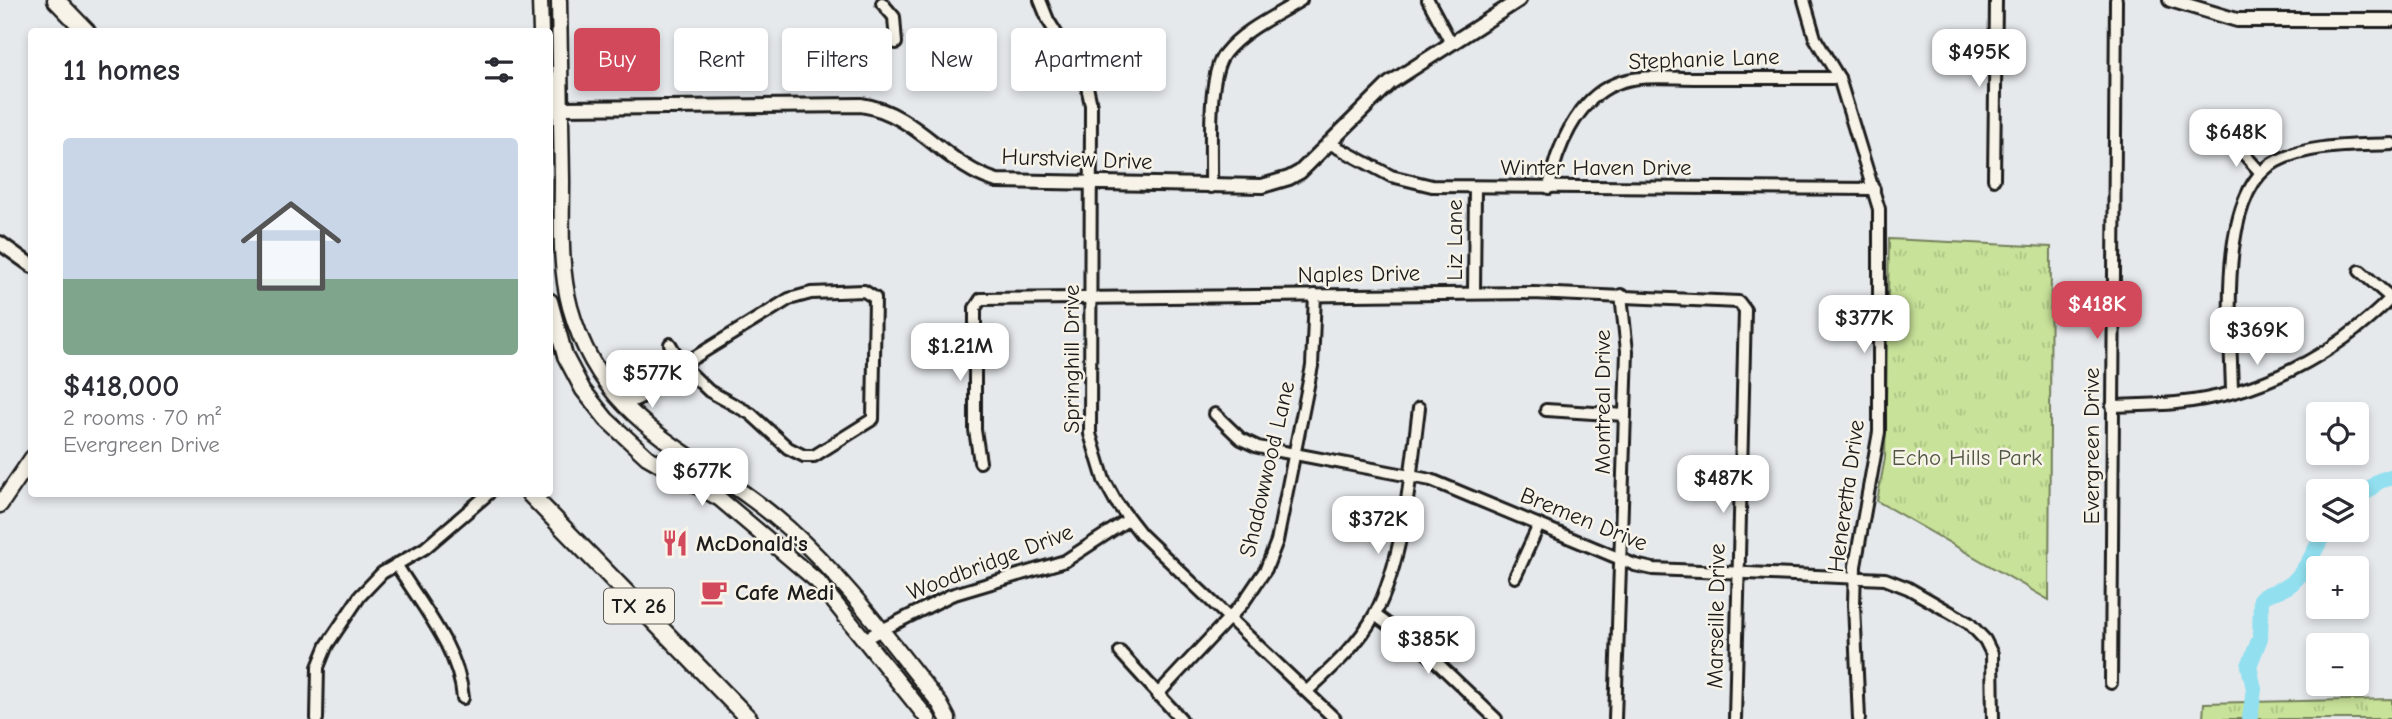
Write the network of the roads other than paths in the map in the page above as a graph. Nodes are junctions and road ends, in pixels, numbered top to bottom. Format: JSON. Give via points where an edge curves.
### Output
{"nodes":[{"id":1,"x":57,"y":0,"type":"edge"},
{"id":2,"x":540,"y":0,"type":"edge"},
{"id":3,"x":559,"y":0,"type":"edge"},
{"id":4,"x":1040,"y":0,"type":"edge"},
{"id":5,"x":1301,"y":0,"type":"edge"},
{"id":6,"x":1428,"y":0,"type":"edge"},
{"id":7,"x":1519,"y":0,"type":"edge"},
{"id":8,"x":1804,"y":0,"type":"edge"},
{"id":9,"x":1996,"y":0,"type":"edge"},
{"id":10,"x":2116,"y":0,"type":"edge"},
{"id":11,"x":2170,"y":0,"type":"edge"},
{"id":12,"x":881,"y":3,"type":"dead end"},
{"id":13,"x":2392,"y":20,"type":"edge"},
{"id":14,"x":83,"y":28,"type":"edge"},
{"id":15,"x":541,"y":28,"type":"edge"},
{"id":16,"x":896,"y":43,"type":"dead end"},
{"id":17,"x":1451,"y":43,"type":"junction"},
{"id":18,"x":1839,"y":78,"type":"junction"},
{"id":19,"x":555,"y":108,"type":"edge"},
{"id":20,"x":1329,"y":143,"type":"junction"},
{"id":21,"x":2235,"y":144,"type":"dead end"},
{"id":22,"x":2392,"y":144,"type":"edge"},
{"id":23,"x":2261,"y":173,"type":"junction"},
{"id":24,"x":1994,"y":179,"type":"dead end"},
{"id":25,"x":1093,"y":183,"type":"junction"},
{"id":26,"x":1211,"y":187,"type":"junction"},
{"id":27,"x":1475,"y":187,"type":"junction"},
{"id":28,"x":1549,"y":188,"type":"junction"},
{"id":29,"x":1874,"y":189,"type":"junction"},
{"id":30,"x":556,"y":240,"type":"edge"},
{"id":31,"x":0,"y":243,"type":"edge"},
{"id":32,"x":28,"y":263,"type":"edge"},
{"id":33,"x":2360,"y":271,"type":"dead end"},
{"id":34,"x":1475,"y":293,"type":"junction"},
{"id":35,"x":1315,"y":295,"type":"junction"},
{"id":36,"x":1621,"y":296,"type":"junction"},
{"id":37,"x":1091,"y":297,"type":"junction"},
{"id":38,"x":2391,"y":297,"type":"edge"},
{"id":39,"x":1743,"y":305,"type":"joint"},
{"id":40,"x":553,"y":313,"type":"edge"},
{"id":41,"x":670,"y":344,"type":"dead end"},
{"id":42,"x":682,"y":365,"type":"junction"},
{"id":43,"x":2232,"y":392,"type":"junction"},
{"id":44,"x":622,"y":404,"type":"junction"},
{"id":45,"x":2112,"y":406,"type":"junction"},
{"id":46,"x":1419,"y":408,"type":"dead end"},
{"id":47,"x":1546,"y":410,"type":"dead end"},
{"id":48,"x":1215,"y":414,"type":"dead end"},
{"id":49,"x":1625,"y":415,"type":"junction"},
{"id":50,"x":607,"y":420,"type":"junction"},
{"id":51,"x":1295,"y":455,"type":"junction"},
{"id":52,"x":981,"y":463,"type":"dead end"},
{"id":53,"x":28,"y":464,"type":"edge"},
{"id":54,"x":1411,"y":475,"type":"junction"},
{"id":55,"x":484,"y":497,"type":"edge"},
{"id":56,"x":533,"y":497,"type":"edge"},
{"id":57,"x":0,"y":505,"type":"edge"},
{"id":58,"x":1129,"y":519,"type":"junction"},
{"id":59,"x":1539,"y":525,"type":"junction"},
{"id":60,"x":1621,"y":561,"type":"junction"},
{"id":61,"x":396,"y":564,"type":"junction"},
{"id":62,"x":1737,"y":573,"type":"junction"},
{"id":63,"x":1515,"y":577,"type":"dead end"},
{"id":64,"x":1855,"y":578,"type":"junction"},
{"id":65,"x":1374,"y":615,"type":"junction"},
{"id":66,"x":1230,"y":617,"type":"junction"},
{"id":67,"x":880,"y":629,"type":"junction"},
{"id":68,"x":864,"y":639,"type":"junction"},
{"id":69,"x":1120,"y":652,"type":"dead end"},
{"id":70,"x":2111,"y":683,"type":"dead end"},
{"id":71,"x":1307,"y":691,"type":"junction"},
{"id":72,"x":1157,"y":695,"type":"junction"},
{"id":73,"x":463,"y":698,"type":"dead end"},
{"id":74,"x":317,"y":719,"type":"edge"},
{"id":75,"x":748,"y":719,"type":"edge"},
{"id":76,"x":928,"y":719,"type":"edge"},
{"id":77,"x":947,"y":719,"type":"edge"},
{"id":78,"x":1181,"y":719,"type":"edge"},
{"id":79,"x":1335,"y":719,"type":"edge"},
{"id":80,"x":1496,"y":719,"type":"edge"},
{"id":81,"x":1615,"y":719,"type":"edge"},
{"id":82,"x":1735,"y":719,"type":"edge"},
{"id":83,"x":1859,"y":719,"type":"edge"},
{"id":84,"x":1993,"y":719,"type":"edge"}],
"edges":[{"from":1,"to":14,"type":"main road"},
{"from":2,"to":15,"type":"main road"},
{"from":3,"to":19,"type":"main road"},
{"from":4,"to":25,"type":"street","name":"Springhill Drive","via":[[1086,82],[1093,128]]},
{"from":5,"to":26,"type":"street","via":[[1238,40],[1221,60],[1215,78]]},
{"from":6,"to":17,"type":"street"},
{"from":7,"to":17,"type":"street","name":"Hurstview Drive"},
{"from":8,"to":18,"type":"street","name":"Heneretta Drive","via":[[1815,38]]},
{"from":9,"to":24,"type":"street"},
{"from":10,"to":45,"type":"street","name":"Evergreen Drive"},
{"from":11,"to":13,"type":"street","via":[[2237,20]]},
{"from":12,"to":16,"type":"street","via":[[894,17]]},
{"from":17,"to":20,"type":"street","name":"Hurstview Drive","via":[[1390,83]]},
{"from":18,"to":28,"type":"street","name":"Stephanie Lane","via":[[1654,78],[1616,83],[1594,99],[1567,132]]},
{"from":18,"to":29,"type":"street","name":"Heneretta Drive"},
{"from":19,"to":25,"type":"street","name":"Hurstview Drive","via":[[870,106],[910,122],[978,176],[997,181]]},
{"from":19,"to":30,"type":"main road"},
{"from":20,"to":26,"type":"street","name":"Hurstview Drive","via":[[1289,178],[1262,186]]},
{"from":20,"to":27,"type":"street","name":"Winter Haven Drive","via":[[1360,162],[1410,182]]},
{"from":21,"to":23,"type":"street"},
{"from":22,"to":23,"type":"street","via":[[2309,150]]},
{"from":23,"to":43,"type":"street","via":[[2237,215],[2233,241]]},
{"from":25,"to":26,"type":"street","name":"Hurstview Drive"},
{"from":25,"to":37,"type":"street","name":"Springhill Drive"},
{"from":27,"to":28,"type":"street","name":"Winter Haven Drive"},
{"from":27,"to":34,"type":"street","name":"Liz Lane"},
{"from":28,"to":29,"type":"street","name":"Winter Haven Drive"},
{"from":29,"to":64,"type":"street","name":"Heneretta Drive","via":[[1881,243],[1879,432]]},
{"from":30,"to":44,"type":"main road","via":[[573,319],[608,387]]},
{"from":31,"to":32,"type":"street"},
{"from":33,"to":38,"type":"street"},
{"from":34,"to":35,"type":"street","name":"Naples Drive"},
{"from":34,"to":36,"type":"street","name":"Naples Drive"},
{"from":35,"to":37,"type":"street","name":"Naples Drive"},
{"from":35,"to":51,"type":"street","name":"Shadowwood Lane","via":[[1314,347]]},
{"from":36,"to":39,"type":"street","name":"Naples Drive","via":[[1732,300]]},
{"from":36,"to":49,"type":"street","name":"Montreal Drive"},
{"from":37,"to":52,"type":"street","name":"Naples Drive","via":[[984,298],[976,302],[975,430]]},
{"from":37,"to":58,"type":"street","name":"Springhill Drive","via":[[1090,434],[1104,480]]},
{"from":38,"to":43,"type":"street","via":[[2366,323],[2317,357],[2286,374]]},
{"from":39,"to":62,"type":"street","name":"Marseille Drive"},
{"from":40,"to":50,"type":"main road","via":[[565,356],[583,390]]},
{"from":41,"to":42,"type":"street"},
{"from":42,"to":42,"type":"street","via":[[799,296],[864,291],[875,298],[873,419],[814,456],[794,452],[751,414],[709,391]]},
{"from":42,"to":44,"type":"street","via":[[637,402]]},
{"from":43,"to":45,"type":"street","via":[[2177,403]]},
{"from":44,"to":50,"type":"main road"},
{"from":44,"to":67,"type":"main road","via":[[659,438],[786,526],[834,570]]},
{"from":45,"to":70,"type":"street","name":"Evergreen Drive"},
{"from":46,"to":54,"type":"street"},
{"from":47,"to":49,"type":"street"},
{"from":48,"to":51,"type":"street","name":"Bremen Drive","via":[[1241,439]]},
{"from":49,"to":60,"type":"street","name":"Montreal Drive"},
{"from":50,"to":68,"type":"main road","via":[[647,457],[720,499],[795,561]]},
{"from":51,"to":54,"type":"street","name":"Bremen Drive"},
{"from":51,"to":66,"type":"street","name":"Shadowwood Lane","via":[[1277,541],[1266,569]]},
{"from":53,"to":57,"type":"main road"},
{"from":54,"to":59,"type":"street","name":"Bremen Drive","via":[[1455,488]]},
{"from":54,"to":65,"type":"street","via":[[1394,558]]},
{"from":55,"to":61,"type":"street","via":[[425,548]]},
{"from":56,"to":75,"type":"main road","number":"TX 26"},
{"from":58,"to":66,"type":"street","name":"Springhill Drive"},
{"from":58,"to":67,"type":"street","name":"Woodbridge Drive","via":[[1065,561],[951,595]]},
{"from":59,"to":60,"type":"street","name":"Bremen Drive"},
{"from":59,"to":63,"type":"street"},
{"from":60,"to":62,"type":"street","name":"Bremen Drive","via":[[1653,569]]},
{"from":60,"to":81,"type":"street","name":"Montreal Drive"},
{"from":61,"to":73,"type":"street","via":[[451,653]]},
{"from":61,"to":74,"type":"street","via":[[360,596],[327,645],[318,667]]},
{"from":62,"to":64,"type":"street","name":"Bremen Drive"},
{"from":62,"to":82,"type":"street","name":"Marseille Drive"},
{"from":64,"to":83,"type":"street","name":"Heneretta Drive","via":[[1854,671]]},
{"from":64,"to":84,"type":"street","name":"Bremen Drive","via":[[1885,579],[1908,588],[1969,624],[1985,640],[1992,653]]},
{"from":65,"to":71,"type":"street","via":[[1350,649]]},
{"from":65,"to":80,"type":"street","via":[[1428,654]]},
{"from":66,"to":71,"type":"street","name":"Springhill Drive"},
{"from":66,"to":72,"type":"street","name":"Shadowwood Lane"},
{"from":67,"to":68,"type":"street","name":"Woodbridge Drive"},
{"from":67,"to":77,"type":"main road"},
{"from":68,"to":76,"type":"main road"},
{"from":69,"to":72,"type":"street"},
{"from":71,"to":79,"type":"street","name":"Springhill Drive"},
{"from":72,"to":78,"type":"street"}]}
